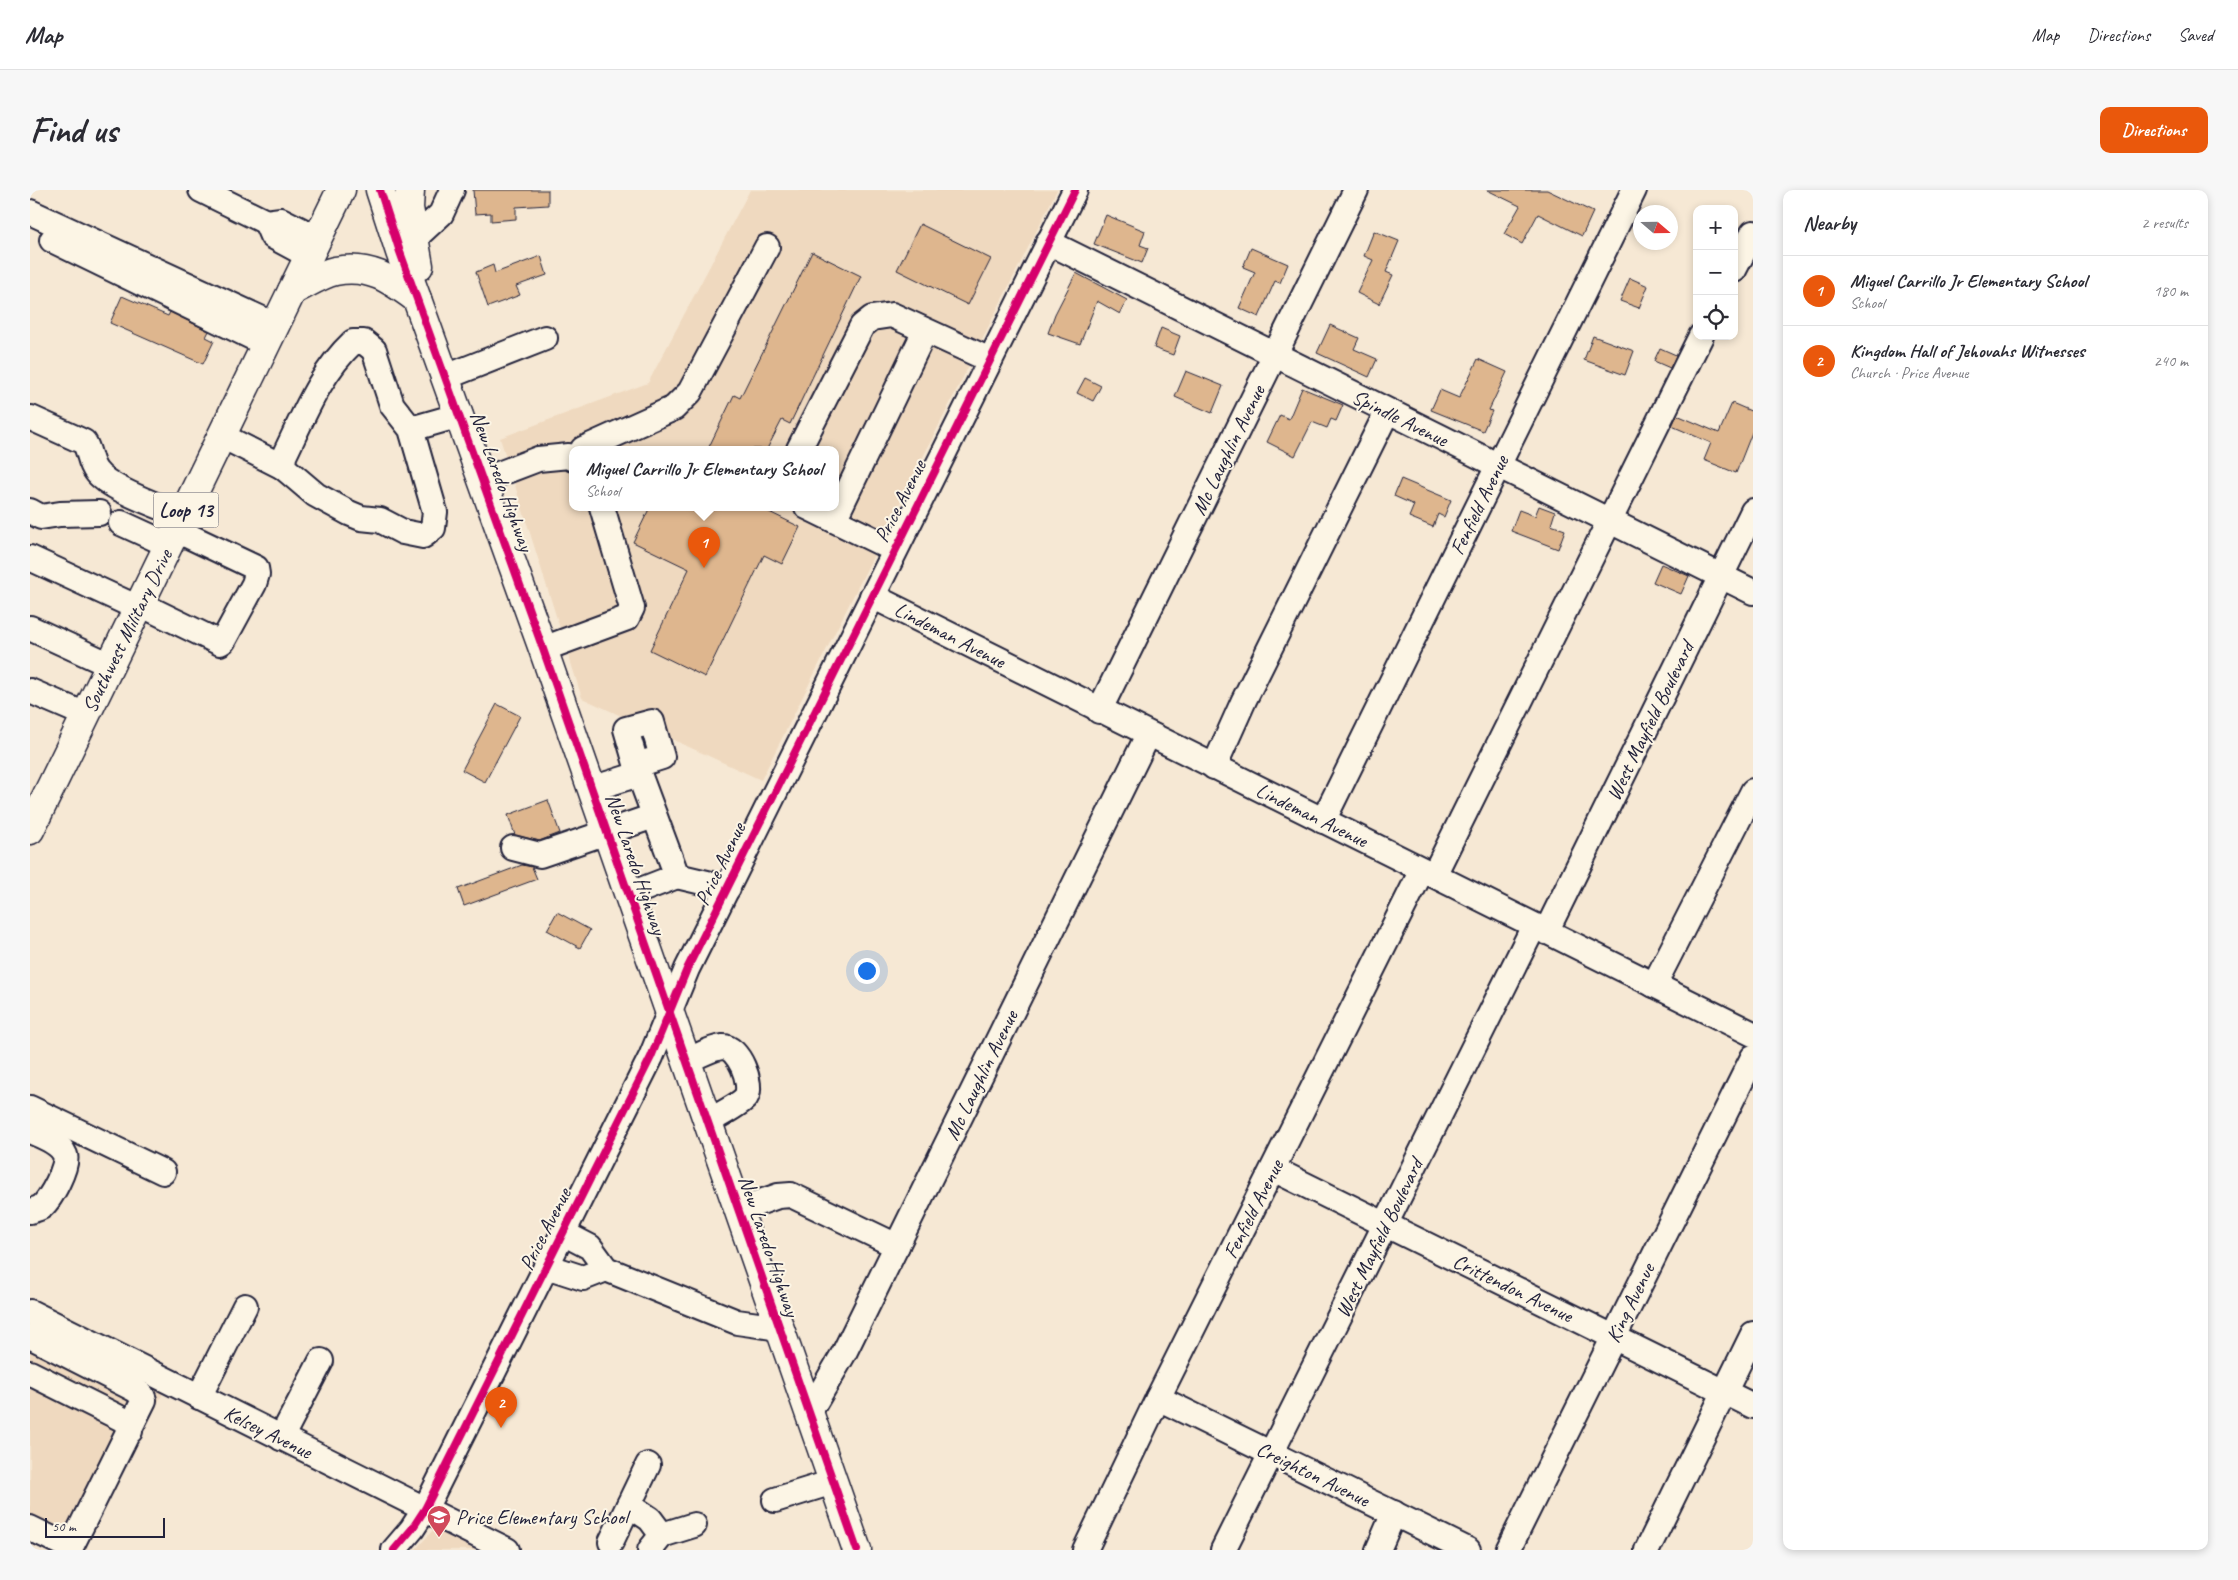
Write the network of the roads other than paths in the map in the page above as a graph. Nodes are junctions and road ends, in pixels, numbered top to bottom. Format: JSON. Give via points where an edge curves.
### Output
{"nodes":[{"id":1,"x":201,"y":190,"type":"edge"},
{"id":2,"x":341,"y":190,"type":"edge"},
{"id":3,"x":380,"y":190,"type":"edge"},
{"id":4,"x":410,"y":190,"type":"edge"},
{"id":5,"x":452,"y":190,"type":"edge"},
{"id":6,"x":1075,"y":190,"type":"edge"},
{"id":7,"x":1356,"y":190,"type":"edge"},
{"id":8,"x":1634,"y":190,"type":"edge"},
{"id":9,"x":238,"y":198,"type":"edge"},
{"id":10,"x":30,"y":212,"type":"edge"},
{"id":11,"x":30,"y":230,"type":"edge"},
{"id":12,"x":1753,"y":233,"type":"edge"},
{"id":13,"x":1048,"y":242,"type":"junction"},
{"id":14,"x":407,"y":245,"type":"junction"},
{"id":15,"x":313,"y":247,"type":"junction"},
{"id":16,"x":767,"y":247,"type":"dead end"},
{"id":17,"x":1738,"y":262,"type":"edge"},
{"id":18,"x":292,"y":291,"type":"junction"},
{"id":19,"x":417,"y":299,"type":"junction"},
{"id":20,"x":925,"y":331,"type":"junction"},
{"id":21,"x":271,"y":335,"type":"junction"},
{"id":22,"x":545,"y":338,"type":"dead end"},
{"id":23,"x":1699,"y":340,"type":"edge"},
{"id":24,"x":434,"y":346,"type":"junction"},
{"id":25,"x":1274,"y":355,"type":"junction"},
{"id":26,"x":990,"y":360,"type":"junction"},
{"id":27,"x":446,"y":377,"type":"junction"},
{"id":28,"x":1387,"y":412,"type":"junction"},
{"id":29,"x":460,"y":415,"type":"junction"},
{"id":30,"x":31,"y":418,"type":"dead end"},
{"id":31,"x":411,"y":429,"type":"junction"},
{"id":32,"x":222,"y":436,"type":"junction"},
{"id":33,"x":591,"y":446,"type":"edge"},
{"id":34,"x":801,"y":446,"type":"edge"},
{"id":35,"x":569,"y":455,"type":"edge"},
{"id":36,"x":1498,"y":466,"type":"junction"},
{"id":37,"x":283,"y":467,"type":"junction"},
{"id":38,"x":483,"y":480,"type":"junction"},
{"id":39,"x":839,"y":510,"type":"edge"},
{"id":40,"x":30,"y":511,"type":"edge"},
{"id":41,"x":603,"y":511,"type":"edge"},
{"id":42,"x":815,"y":511,"type":"edge"},
{"id":43,"x":838,"y":511,"type":"edge"},
{"id":44,"x":1753,"y":511,"type":"edge"},
{"id":45,"x":100,"y":513,"type":"dead end"},
{"id":46,"x":834,"y":520,"type":"junction"},
{"id":47,"x":1609,"y":521,"type":"junction"},
{"id":48,"x":121,"y":523,"type":"dead end"},
{"id":49,"x":176,"y":530,"type":"junction"},
{"id":50,"x":895,"y":550,"type":"junction"},
{"id":51,"x":30,"y":558,"type":"edge"},
{"id":52,"x":1721,"y":576,"type":"junction"},
{"id":53,"x":1753,"y":592,"type":"edge"},
{"id":54,"x":872,"y":596,"type":"junction"},
{"id":55,"x":139,"y":606,"type":"junction"},
{"id":56,"x":30,"y":628,"type":"edge"},
{"id":57,"x":543,"y":649,"type":"junction"},
{"id":58,"x":110,"y":666,"type":"junction"},
{"id":59,"x":30,"y":690,"type":"edge"},
{"id":60,"x":1099,"y":711,"type":"junction"},
{"id":61,"x":86,"y":716,"type":"junction"},
{"id":62,"x":1148,"y":735,"type":"junction"},
{"id":63,"x":1214,"y":767,"type":"junction"},
{"id":64,"x":591,"y":789,"type":"junction"},
{"id":65,"x":1753,"y":791,"type":"edge"},
{"id":66,"x":654,"y":816,"type":"junction"},
{"id":67,"x":1323,"y":821,"type":"junction"},
{"id":68,"x":30,"y":830,"type":"edge"},
{"id":69,"x":606,"y":832,"type":"junction"},
{"id":70,"x":513,"y":848,"type":"dead end"},
{"id":71,"x":1428,"y":873,"type":"junction"},
{"id":72,"x":677,"y":876,"type":"junction"},
{"id":73,"x":728,"y":888,"type":"junction"},
{"id":74,"x":628,"y":894,"type":"junction"},
{"id":75,"x":1540,"y":929,"type":"junction"},
{"id":76,"x":1654,"y":985,"type":"junction"},
{"id":77,"x":669,"y":1012,"type":"junction"},
{"id":78,"x":1753,"y":1034,"type":"edge"},
{"id":79,"x":1753,"y":1057,"type":"edge"},
{"id":80,"x":686,"y":1061,"type":"junction"},
{"id":81,"x":30,"y":1108,"type":"edge"},
{"id":82,"x":708,"y":1122,"type":"junction"},
{"id":83,"x":30,"y":1131,"type":"edge"},
{"id":84,"x":1273,"y":1169,"type":"junction"},
{"id":85,"x":163,"y":1172,"type":"dead end"},
{"id":86,"x":738,"y":1210,"type":"junction"},
{"id":87,"x":30,"y":1211,"type":"edge"},
{"id":88,"x":1385,"y":1225,"type":"junction"},
{"id":89,"x":563,"y":1233,"type":"junction"},
{"id":90,"x":896,"y":1246,"type":"junction"},
{"id":91,"x":546,"y":1266,"type":"junction"},
{"id":92,"x":606,"y":1269,"type":"junction"},
{"id":93,"x":245,"y":1306,"type":"dead end"},
{"id":94,"x":30,"y":1312,"type":"edge"},
{"id":95,"x":780,"y":1328,"type":"junction"},
{"id":96,"x":1753,"y":1334,"type":"edge"},
{"id":97,"x":30,"y":1336,"type":"edge"},
{"id":98,"x":1613,"y":1337,"type":"junction"},
{"id":99,"x":321,"y":1361,"type":"dead end"},
{"id":100,"x":30,"y":1373,"type":"edge"},
{"id":101,"x":1725,"y":1392,"type":"junction"},
{"id":102,"x":199,"y":1397,"type":"junction"},
{"id":103,"x":1158,"y":1398,"type":"junction"},
{"id":104,"x":1753,"y":1406,"type":"edge"},
{"id":105,"x":809,"y":1412,"type":"junction"},
{"id":106,"x":130,"y":1431,"type":"junction"},
{"id":107,"x":282,"y":1438,"type":"junction"},
{"id":108,"x":1272,"y":1453,"type":"junction"},
{"id":109,"x":648,"y":1465,"type":"dead end"},
{"id":110,"x":833,"y":1482,"type":"junction"},
{"id":111,"x":775,"y":1500,"type":"dead end"},
{"id":112,"x":629,"y":1506,"type":"junction"},
{"id":113,"x":425,"y":1509,"type":"junction"},
{"id":114,"x":1394,"y":1513,"type":"junction"},
{"id":115,"x":694,"y":1525,"type":"dead end"},
{"id":116,"x":30,"y":1528,"type":"edge"},
{"id":117,"x":611,"y":1542,"type":"dead end"},
{"id":118,"x":656,"y":1543,"type":"edge"},
{"id":119,"x":394,"y":1550,"type":"edge"},
{"id":120,"x":507,"y":1550,"type":"edge"},
{"id":121,"x":857,"y":1550,"type":"edge"},
{"id":122,"x":1085,"y":1550,"type":"edge"},
{"id":123,"x":1223,"y":1550,"type":"edge"},
{"id":124,"x":1378,"y":1550,"type":"edge"},
{"id":125,"x":1468,"y":1550,"type":"edge"},
{"id":126,"x":1508,"y":1550,"type":"edge"},
{"id":127,"x":1647,"y":1550,"type":"edge"}],
"edges":[{"from":1,"to":9,"type":"street"},
{"from":2,"to":15,"type":"main road","name":"Southwest Military Drive","number":"Loop 13"},
{"from":3,"to":14,"type":"main road","name":"New Laredo Highway"},
{"from":4,"to":14,"type":"main road"},
{"from":5,"to":14,"type":"street","via":[[441,214]]},
{"from":6,"to":13,"type":"street","name":"Price Avenue"},
{"from":7,"to":25,"type":"street","name":"Mc Laughlin Avenue"},
{"from":8,"to":36,"type":"street","name":"Fenfield Avenue"},
{"from":9,"to":15,"type":"street","via":[[266,222],[280,220]]},
{"from":10,"to":21,"type":"street"},
{"from":11,"to":21,"type":"street"},
{"from":12,"to":17,"type":"street"},
{"from":13,"to":25,"type":"street","name":"Spindle Avenue"},
{"from":13,"to":26,"type":"street","name":"Price Avenue"},
{"from":14,"to":19,"type":"main road","name":"New Laredo Highway"},
{"from":14,"to":24,"type":"main road"},
{"from":15,"to":18,"type":"main road","name":"Southwest Military Drive","number":"Loop 13"},
{"from":16,"to":33,"type":"street","via":[[690,392],[674,408]]},
{"from":18,"to":19,"type":"main road","via":[[334,272],[363,270],[374,272]]},
{"from":18,"to":21,"type":"main road","name":"Southwest Military Drive","number":"Loop 13"},
{"from":19,"to":24,"type":"main road","name":"New Laredo Highway"},
{"from":20,"to":26,"type":"street"},
{"from":20,"to":34,"type":"street","via":[[892,316],[872,318],[862,326]]},
{"from":20,"to":39,"type":"street"},
{"from":21,"to":32,"type":"main road","name":"Southwest Military Drive","number":"Loop 13"},
{"from":22,"to":27,"type":"street"},
{"from":23,"to":47,"type":"street","name":"Fenfield Avenue"},
{"from":24,"to":27,"type":"main road","name":"New Laredo Highway"},
{"from":25,"to":28,"type":"street","name":"Spindle Avenue"},
{"from":25,"to":60,"type":"street","name":"Mc Laughlin Avenue"},
{"from":26,"to":50,"type":"street","name":"Price Avenue"},
{"from":27,"to":29,"type":"main road","name":"New Laredo Highway"},
{"from":28,"to":36,"type":"street","name":"Spindle Avenue"},
{"from":28,"to":63,"type":"street"},
{"from":29,"to":31,"type":"street"},
{"from":29,"to":38,"type":"main road","name":"New Laredo Highway"},
{"from":30,"to":49,"type":"street","via":[[84,442],[97,472],[140,498]]},
{"from":31,"to":37,"type":"street","via":[[392,405],[374,350],[364,342],[353,342],[325,374],[284,456]]},
{"from":31,"to":37,"type":"street","via":[[435,512],[432,528],[423,536],[403,532],[380,520],[349,513],[316,495]]},
{"from":32,"to":37,"type":"street"},
{"from":32,"to":49,"type":"main road","name":"Southwest Military Drive","number":"Loop 13"},
{"from":35,"to":38,"type":"street","via":[[538,459]]},
{"from":36,"to":47,"type":"street","name":"Spindle Avenue"},
{"from":36,"to":67,"type":"street","name":"Fenfield Avenue"},
{"from":38,"to":57,"type":"main road","name":"New Laredo Highway"},
{"from":40,"to":45,"type":"street","via":[[41,517]]},
{"from":41,"to":57,"type":"street","via":[[632,608],[627,618]]},
{"from":42,"to":46,"type":"street"},
{"from":43,"to":46,"type":"street"},
{"from":44,"to":52,"type":"street","name":"West Mayfield Boulevard"},
{"from":46,"to":50,"type":"street"},
{"from":47,"to":52,"type":"street","name":"Spindle Avenue"},
{"from":47,"to":71,"type":"street","name":"Fenfield Avenue"},
{"from":48,"to":49,"type":"street"},
{"from":49,"to":55,"type":"main road","name":"Southwest Military Drive","number":"Loop 13"},
{"from":49,"to":55,"type":"street","via":[[256,568],[258,574],[254,584],[220,643]]},
{"from":50,"to":54,"type":"street","name":"Price Avenue"},
{"from":51,"to":55,"type":"street"},
{"from":52,"to":53,"type":"street","name":"Spindle Avenue"},
{"from":52,"to":75,"type":"street","name":"West Mayfield Boulevard"},
{"from":54,"to":60,"type":"street","name":"Lindeman Avenue"},
{"from":54,"to":73,"type":"street","name":"Price Avenue"},
{"from":55,"to":58,"type":"main road","name":"Southwest Military Drive","number":"Loop 13"},
{"from":56,"to":58,"type":"street"},
{"from":57,"to":64,"type":"main road","name":"New Laredo Highway"},
{"from":58,"to":61,"type":"main road","name":"Southwest Military Drive","number":"Loop 13"},
{"from":59,"to":61,"type":"street"},
{"from":60,"to":62,"type":"street","name":"Lindeman Avenue"},
{"from":61,"to":68,"type":"main road","name":"Southwest Military Drive","number":"Loop 13"},
{"from":62,"to":63,"type":"street","name":"Lindeman Avenue"},
{"from":62,"to":90,"type":"street","name":"Mc Laughlin Avenue"},
{"from":63,"to":67,"type":"street","name":"Lindeman Avenue"},
{"from":64,"to":66,"type":"street","via":[[638,770]]},
{"from":64,"to":69,"type":"main road","name":"New Laredo Highway"},
{"from":65,"to":76,"type":"street"},
{"from":66,"to":69,"type":"street"},
{"from":66,"to":72,"type":"street"},
{"from":67,"to":71,"type":"street","name":"Lindeman Avenue"},
{"from":69,"to":70,"type":"street","via":[[540,855]]},
{"from":69,"to":74,"type":"main road","name":"New Laredo Highway"},
{"from":71,"to":75,"type":"street","name":"Lindeman Avenue"},
{"from":71,"to":84,"type":"street","name":"Fenfield Avenue"},
{"from":72,"to":73,"type":"street"},
{"from":72,"to":74,"type":"street"},
{"from":73,"to":77,"type":"street","name":"Price Avenue"},
{"from":74,"to":77,"type":"main road","name":"New Laredo Highway"},
{"from":75,"to":76,"type":"street","name":"Lindeman Avenue"},
{"from":75,"to":88,"type":"street","name":"West Mayfield Boulevard"},
{"from":76,"to":78,"type":"street","name":"Lindeman Avenue"},
{"from":77,"to":80,"type":"main road","name":"New Laredo Highway"},
{"from":77,"to":89,"type":"street","name":"Price Avenue","via":[[651,1056]]},
{"from":79,"to":98,"type":"street","name":"King Avenue"},
{"from":80,"to":82,"type":"main road","name":"New Laredo Highway"},
{"from":80,"to":82,"type":"street","via":[[723,1047],[730,1048],[747,1077],[746,1098]]},
{"from":81,"to":85,"type":"street"},
{"from":82,"to":86,"type":"main road","name":"New Laredo Highway"},
{"from":83,"to":87,"type":"street","via":[[55,1144],[66,1156],[65,1167],[47,1201]]},
{"from":84,"to":88,"type":"street","name":"Crittendon Avenue"},
{"from":84,"to":103,"type":"street","name":"Fenfield Avenue"},
{"from":86,"to":90,"type":"street","via":[[778,1196],[791,1196]]},
{"from":86,"to":95,"type":"main road","name":"New Laredo Highway"},
{"from":88,"to":98,"type":"street","name":"Crittendon Avenue"},
{"from":88,"to":108,"type":"street","name":"West Mayfield Boulevard"},
{"from":89,"to":91,"type":"street","name":"Price Avenue"},
{"from":89,"to":92,"type":"street","via":[[590,1247]]},
{"from":90,"to":105,"type":"street","name":"Mc Laughlin Avenue","via":[[844,1353]]},
{"from":91,"to":92,"type":"street","via":[[583,1278]]},
{"from":91,"to":113,"type":"street","name":"Price Avenue"},
{"from":92,"to":95,"type":"street","via":[[737,1322]]},
{"from":93,"to":102,"type":"street"},
{"from":94,"to":102,"type":"street","name":"Kelsey Avenue"},
{"from":95,"to":105,"type":"main road","name":"New Laredo Highway"},
{"from":96,"to":101,"type":"street"},
{"from":97,"to":106,"type":"street","via":[[142,1395],[144,1400]]},
{"from":98,"to":101,"type":"street","name":"Crittendon Avenue"},
{"from":98,"to":126,"type":"street","name":"King Avenue"},
{"from":99,"to":107,"type":"street"},
{"from":100,"to":106,"type":"street","via":[[124,1420]]},
{"from":101,"to":104,"type":"street","name":"Crittendon Avenue"},
{"from":101,"to":127,"type":"street"},
{"from":102,"to":107,"type":"street","name":"Kelsey Avenue"},
{"from":103,"to":108,"type":"street","name":"Creighton Avenue"},
{"from":103,"to":122,"type":"street","name":"Fenfield Avenue"},
{"from":105,"to":110,"type":"main road","name":"New Laredo Highway"},
{"from":106,"to":116,"type":"street","via":[[72,1545]]},
{"from":107,"to":113,"type":"street","name":"Kelsey Avenue"},
{"from":108,"to":114,"type":"street","name":"Creighton Avenue"},
{"from":108,"to":123,"type":"street","name":"West Mayfield Boulevard"},
{"from":109,"to":112,"type":"street"},
{"from":110,"to":111,"type":"street"},
{"from":110,"to":121,"type":"main road","name":"New Laredo Highway"},
{"from":112,"to":117,"type":"street"},
{"from":112,"to":118,"type":"street","via":[[650,1519]]},
{"from":113,"to":119,"type":"street","name":"Price Avenue"},
{"from":113,"to":120,"type":"street","name":"Kelsey Avenue"},
{"from":114,"to":124,"type":"street"},
{"from":114,"to":125,"type":"street","name":"Creighton Avenue"},
{"from":115,"to":118,"type":"street"}]}
